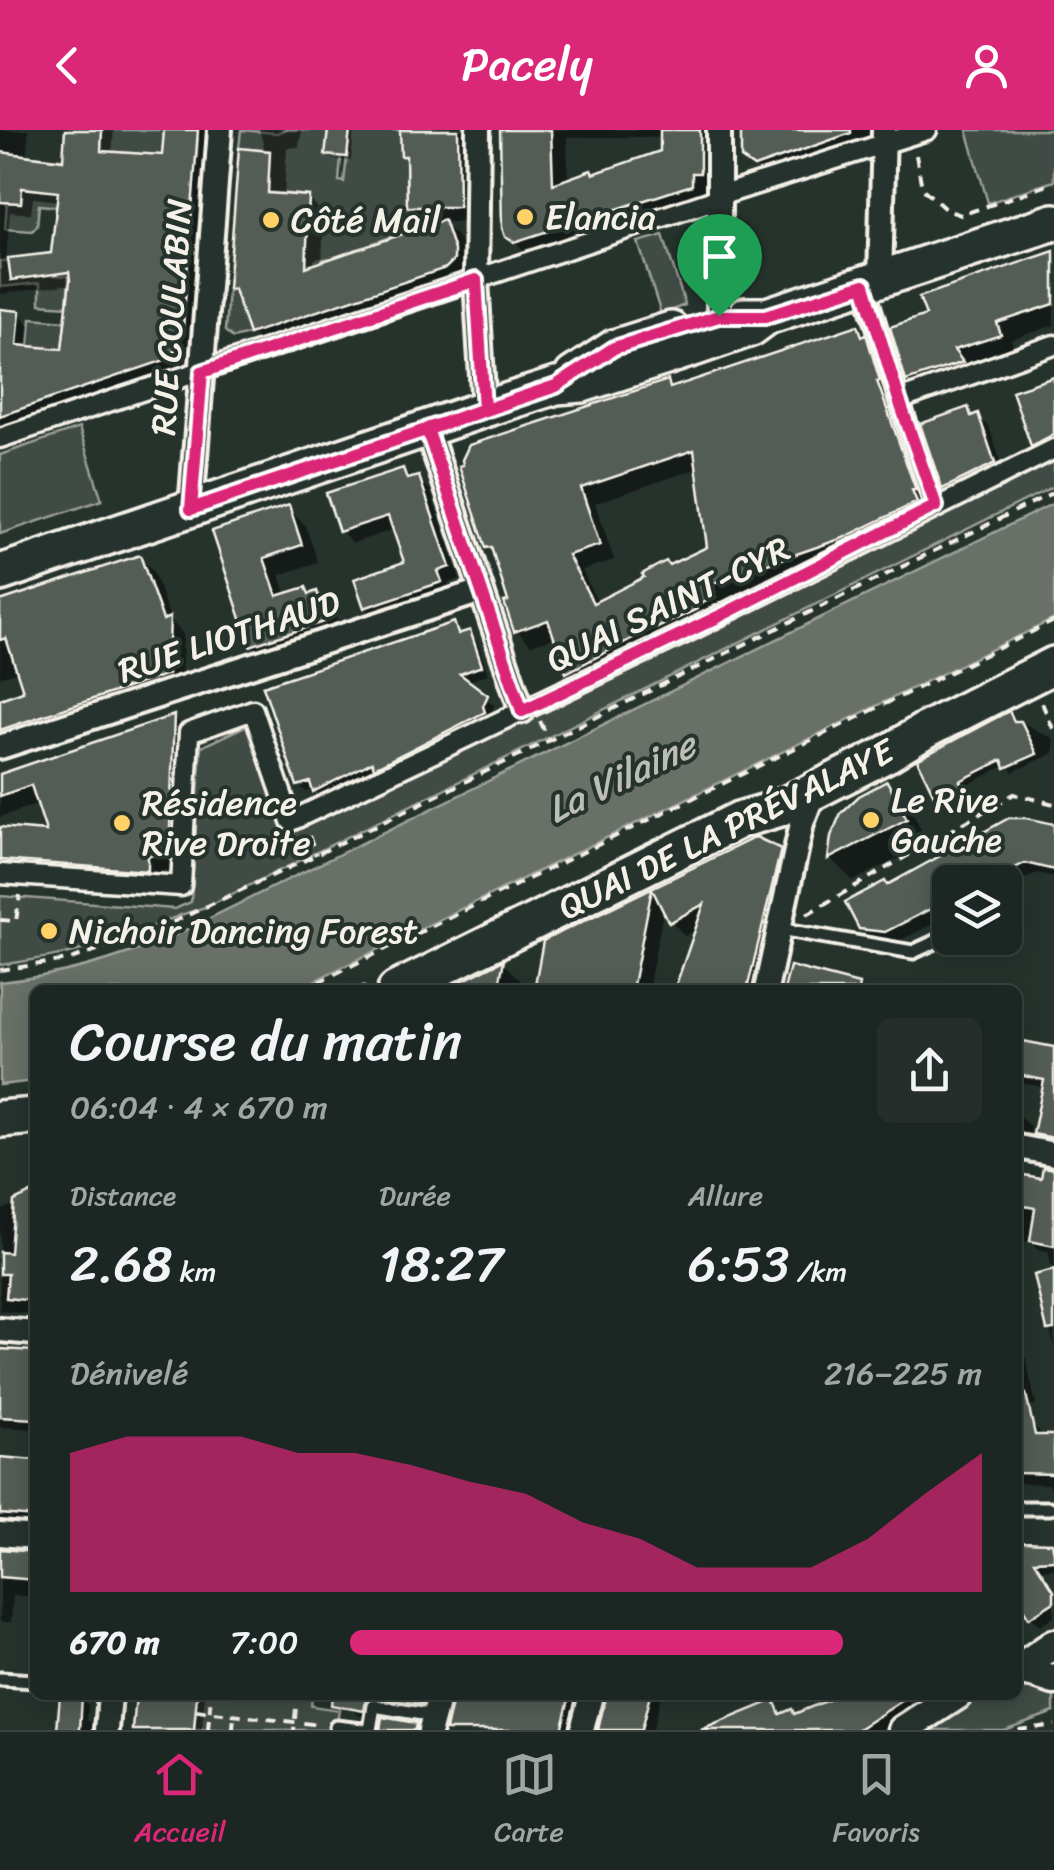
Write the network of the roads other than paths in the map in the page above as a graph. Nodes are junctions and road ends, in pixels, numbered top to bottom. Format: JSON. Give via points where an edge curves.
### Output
{"nodes":[{"id":1,"x":220,"y":130,"type":"edge"},
{"id":2,"x":478,"y":130,"type":"edge"},
{"id":3,"x":719,"y":130,"type":"edge"},
{"id":4,"x":919,"y":132,"type":"edge"},
{"id":5,"x":884,"y":137,"type":"edge"},
{"id":6,"x":720,"y":196,"type":"junction"},
{"id":7,"x":1054,"y":222,"type":"edge"},
{"id":8,"x":476,"y":280,"type":"junction"},
{"id":9,"x":872,"y":282,"type":"junction"},
{"id":10,"x":719,"y":316,"type":"junction"},
{"id":11,"x":766,"y":316,"type":"junction"},
{"id":12,"x":1054,"y":345,"type":"edge"},
{"id":13,"x":202,"y":372,"type":"junction"},
{"id":14,"x":556,"y":386,"type":"junction"},
{"id":15,"x":899,"y":400,"type":"junction"},
{"id":16,"x":484,"y":409,"type":"junction"},
{"id":17,"x":427,"y":429,"type":"junction"},
{"id":18,"x":0,"y":438,"type":"edge"},
{"id":19,"x":1054,"y":450,"type":"edge"},
{"id":20,"x":936,"y":506,"type":"junction"},
{"id":21,"x":191,"y":509,"type":"junction"},
{"id":22,"x":0,"y":572,"type":"edge"},
{"id":23,"x":480,"y":591,"type":"junction"},
{"id":24,"x":1054,"y":665,"type":"edge"},
{"id":25,"x":522,"y":711,"type":"junction"},
{"id":26,"x":0,"y":747,"type":"edge"},
{"id":27,"x":814,"y":791,"type":"junction"},
{"id":28,"x":0,"y":874,"type":"edge"},
{"id":29,"x":780,"y":929,"type":"junction"},
{"id":30,"x":932,"y":943,"type":"edge"},
{"id":31,"x":406,"y":985,"type":"edge"},
{"id":32,"x":767,"y":985,"type":"edge"},
{"id":33,"x":30,"y":1116,"type":"edge"},
{"id":34,"x":0,"y":1118,"type":"edge"},
{"id":35,"x":1022,"y":1148,"type":"edge"},
{"id":36,"x":1054,"y":1154,"type":"edge"},
{"id":37,"x":0,"y":1330,"type":"edge"},
{"id":38,"x":30,"y":1333,"type":"edge"},
{"id":39,"x":1022,"y":1508,"type":"edge"},
{"id":40,"x":1050,"y":1508,"type":"dead end"},
{"id":41,"x":0,"y":1534,"type":"edge"},
{"id":42,"x":30,"y":1537,"type":"edge"},
{"id":43,"x":1054,"y":1622,"type":"edge"},
{"id":44,"x":1022,"y":1644,"type":"edge"},
{"id":45,"x":1054,"y":1644,"type":"edge"},
{"id":46,"x":1022,"y":1667,"type":"edge"},
{"id":47,"x":1022,"y":1671,"type":"edge"},
{"id":48,"x":0,"y":1678,"type":"edge"},
{"id":49,"x":1054,"y":1680,"type":"edge"},
{"id":50,"x":30,"y":1681,"type":"edge"},
{"id":51,"x":110,"y":1700,"type":"edge"},
{"id":52,"x":375,"y":1700,"type":"edge"},
{"id":53,"x":590,"y":1700,"type":"edge"},
{"id":54,"x":949,"y":1700,"type":"edge"},
{"id":55,"x":434,"y":1714,"type":"edge"},
{"id":56,"x":336,"y":1727,"type":"road end"},
{"id":57,"x":107,"y":1730,"type":"edge"},
{"id":58,"x":366,"y":1730,"type":"edge"},
{"id":59,"x":582,"y":1730,"type":"edge"},
{"id":60,"x":902,"y":1730,"type":"edge"}],
"edges":[{"from":1,"to":13,"type":"street","name":"RUE COULABIN"},
{"from":2,"to":8,"type":"street"},
{"from":3,"to":6,"type":"street"},
{"from":4,"to":5,"type":"street"},
{"from":5,"to":6,"type":"street"},
{"from":5,"to":9,"type":"street"},
{"from":6,"to":8,"type":"street"},
{"from":6,"to":10,"type":"street"},
{"from":7,"to":9,"type":"main road"},
{"from":8,"to":13,"type":"street"},
{"from":8,"to":16,"type":"street"},
{"from":9,"to":11,"type":"main road"},
{"from":9,"to":15,"type":"street"},
{"from":10,"to":11,"type":"main road"},
{"from":10,"to":14,"type":"main road","via":[[614,348]]},
{"from":11,"to":14,"type":"main road","via":[[696,347],[582,384]]},
{"from":12,"to":15,"type":"street"},
{"from":13,"to":18,"type":"street"},
{"from":13,"to":21,"type":"street","name":"RUE COULABIN"},
{"from":14,"to":16,"type":"main road"},
{"from":15,"to":20,"type":"street"},
{"from":16,"to":17,"type":"main road"},
{"from":17,"to":21,"type":"main road"},
{"from":17,"to":23,"type":"street"},
{"from":19,"to":20,"type":"street","name":"QUAI SAINT-CYR"},
{"from":20,"to":25,"type":"street","name":"QUAI SAINT-CYR"},
{"from":21,"to":22,"type":"main road"},
{"from":23,"to":25,"type":"street"},
{"from":23,"to":26,"type":"street","name":"RUE LIOTHAUD"},
{"from":24,"to":27,"type":"main road","name":"QUAI DE LA PRÉVALAYE"},
{"from":25,"to":28,"type":"street","name":"QUAI SAINT-CYR","via":[[291,820],[252,710],[189,733],[181,886]]},
{"from":27,"to":29,"type":"street"},
{"from":27,"to":31,"type":"main road","name":"QUAI DE LA PRÉVALAYE","via":[[739,820]]},
{"from":29,"to":30,"type":"lane","via":[[913,952]]},
{"from":29,"to":32,"type":"street"},
{"from":33,"to":34,"type":"main road"},
{"from":35,"to":36,"type":"street"},
{"from":37,"to":38,"type":"street"},
{"from":39,"to":40,"type":"lane"},
{"from":41,"to":42,"type":"street"},
{"from":43,"to":44,"type":"street"},
{"from":45,"to":46,"type":"street"},
{"from":47,"to":49,"type":"street"},
{"from":48,"to":50,"type":"lane"},
{"from":51,"to":57,"type":"street"},
{"from":52,"to":55,"type":"lane"},
{"from":52,"to":58,"type":"lane"},
{"from":53,"to":59,"type":"street"},
{"from":54,"to":60,"type":"street"},
{"from":56,"to":58,"type":"lane"}]}
